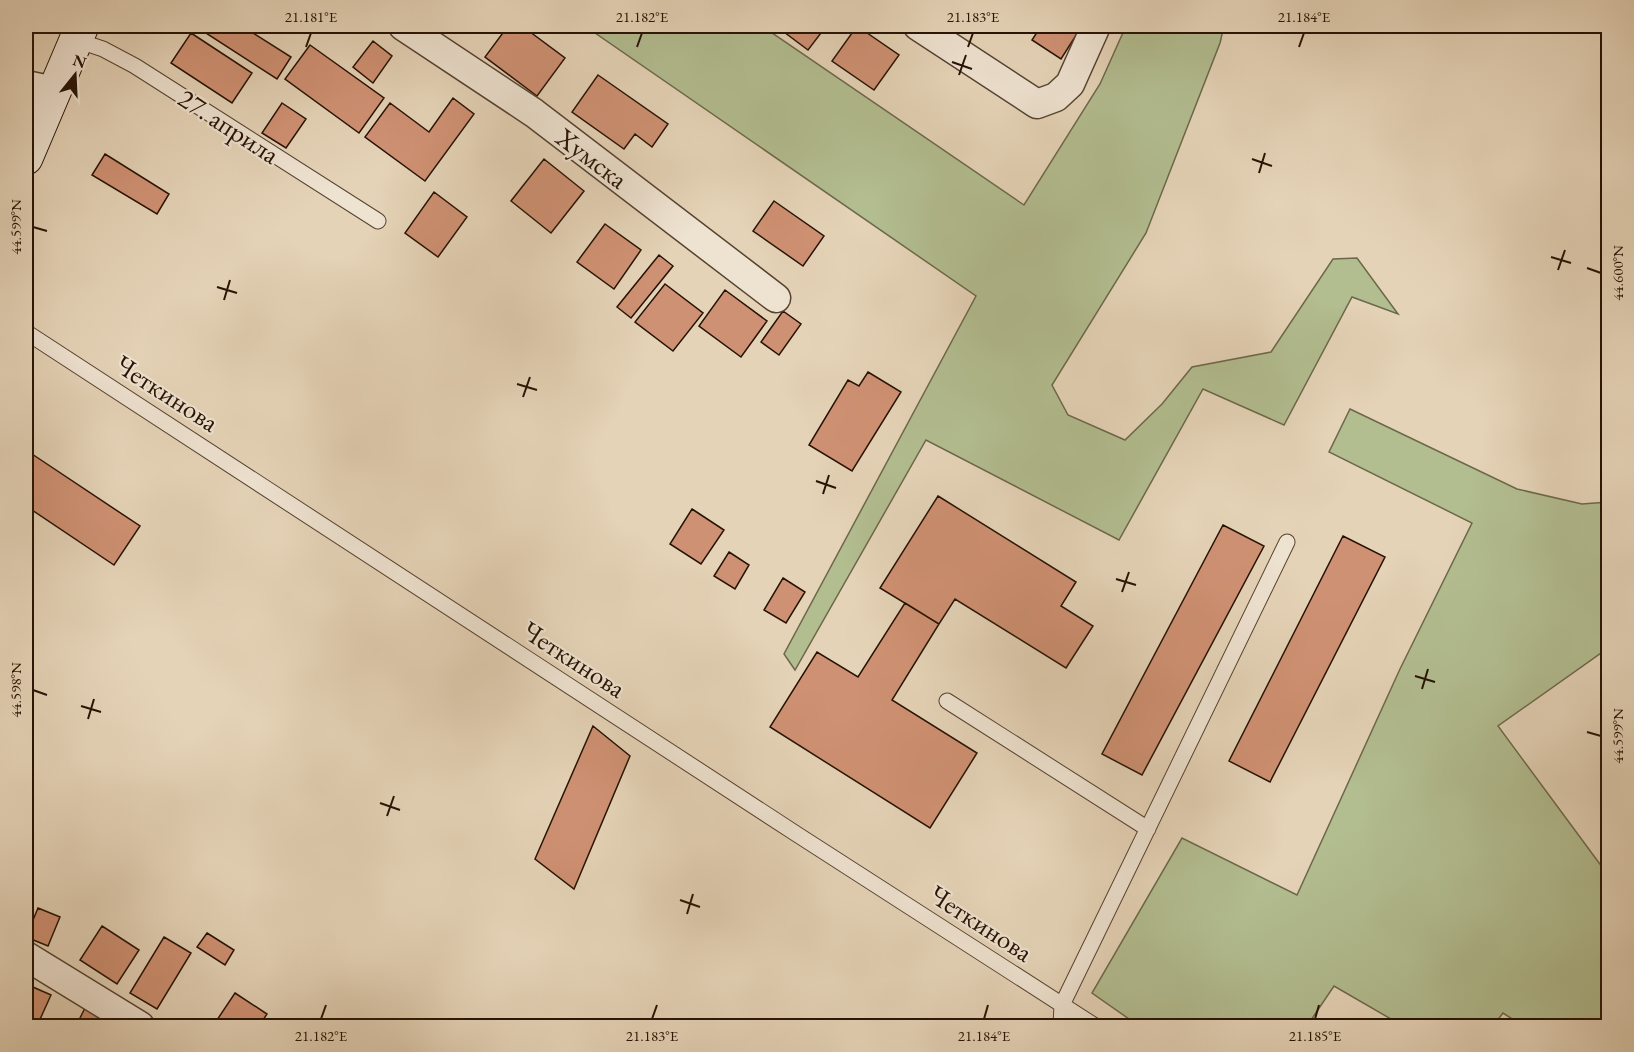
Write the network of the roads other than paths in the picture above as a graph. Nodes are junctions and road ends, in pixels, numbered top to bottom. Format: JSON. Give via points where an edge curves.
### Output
{"nodes":[{"id":1,"x":404,"y":26,"type":"edge"},
{"id":2,"x":918,"y":26,"type":"edge"},
{"id":3,"x":1096,"y":26,"type":"edge"},
{"id":4,"x":79,"y":33,"type":"edge"},
{"id":5,"x":40,"y":88,"type":"edge"},
{"id":6,"x":26,"y":158,"type":"edge"},
{"id":7,"x":378,"y":221,"type":"dead end"},
{"id":8,"x":776,"y":298,"type":"dead end"},
{"id":9,"x":26,"y":332,"type":"edge"},
{"id":10,"x":1287,"y":542,"type":"dead end"},
{"id":11,"x":947,"y":701,"type":"dead end"},
{"id":12,"x":1148,"y":829,"type":"junction"},
{"id":13,"x":26,"y":956,"type":"edge"},
{"id":14,"x":1062,"y":1005,"type":"junction"},
{"id":15,"x":140,"y":1026,"type":"edge"},
{"id":16,"x":1061,"y":1026,"type":"edge"},
{"id":17,"x":1095,"y":1026,"type":"edge"}],
"edges":[{"from":1,"to":8,"type":"street","name":"Хумска","via":[[534,113]]},
{"from":2,"to":3,"type":"street","via":[[1036,104],[1056,97],[1070,84]]},
{"from":4,"to":5,"type":"main road","name":"27. априла"},
{"from":4,"to":7,"type":"lane","name":"27. априла"},
{"from":5,"to":6,"type":"main road","name":"27. априла"},
{"from":9,"to":14,"type":"lane","name":"Четкинова"},
{"from":10,"to":12,"type":"lane"},
{"from":11,"to":12,"type":"lane"},
{"from":12,"to":14,"type":"lane"},
{"from":13,"to":15,"type":"street"},
{"from":14,"to":16,"type":"lane"},
{"from":14,"to":17,"type":"lane","name":"Четкинова"}]}
